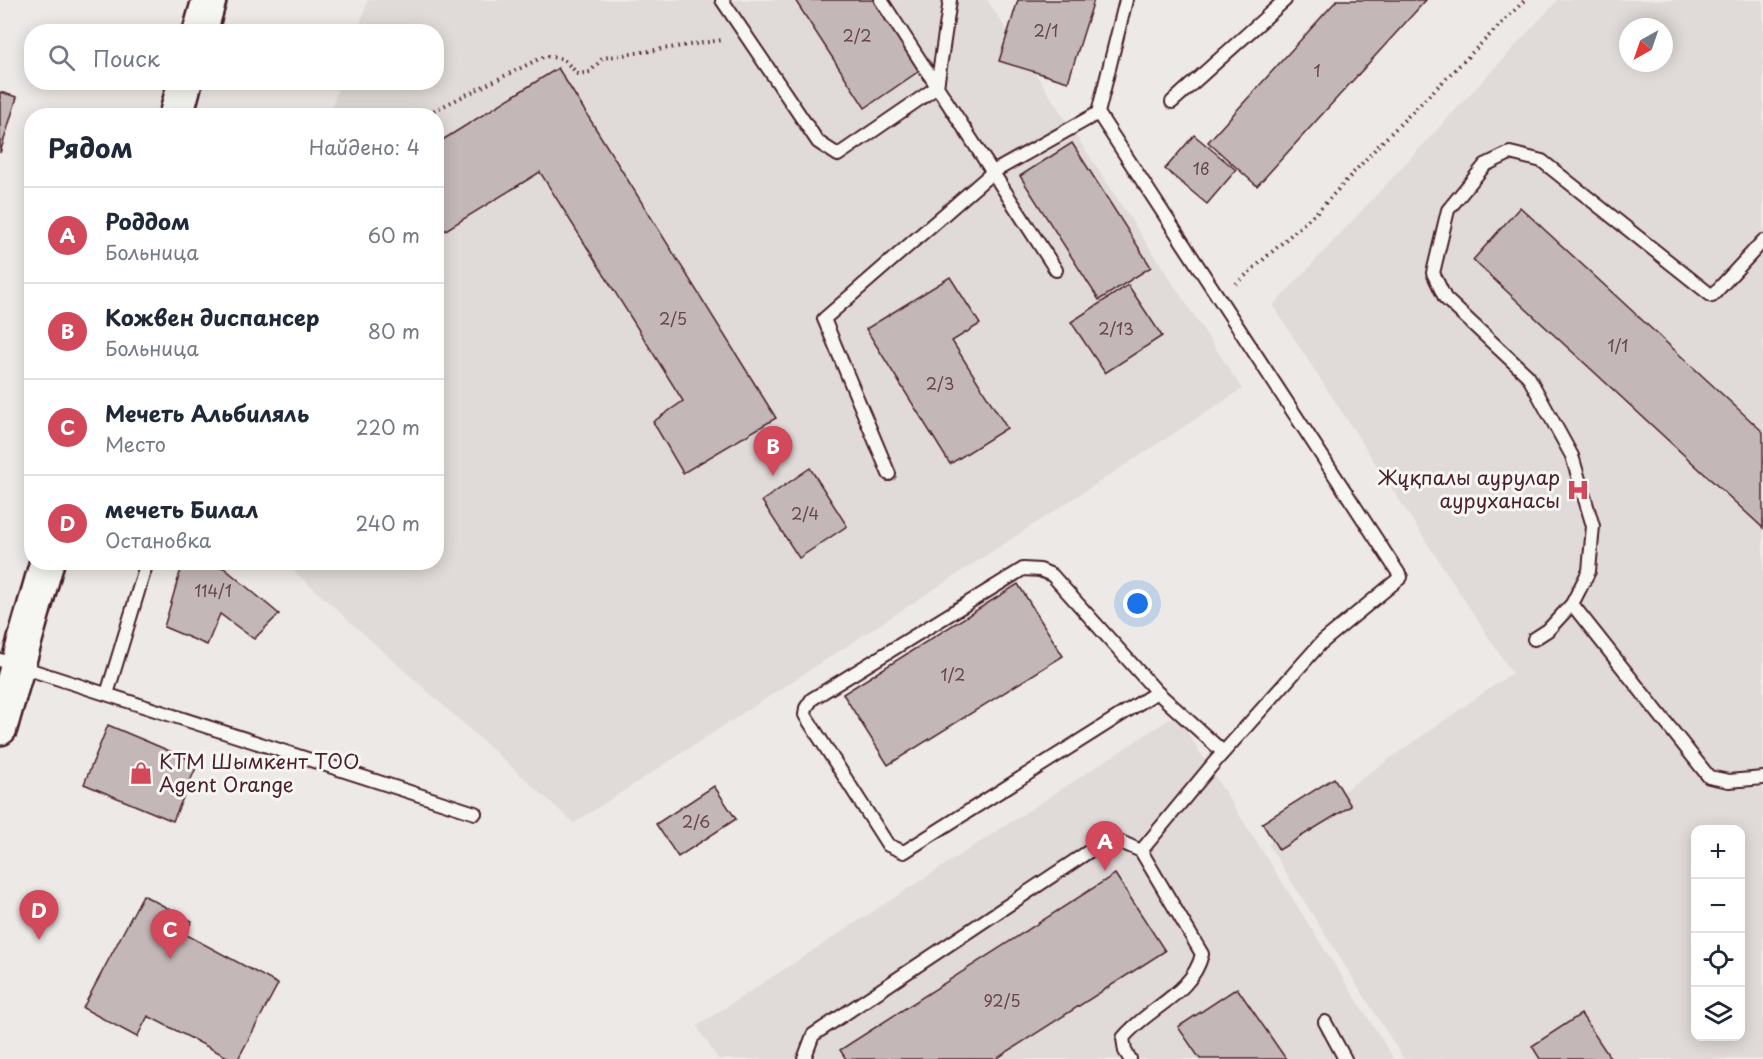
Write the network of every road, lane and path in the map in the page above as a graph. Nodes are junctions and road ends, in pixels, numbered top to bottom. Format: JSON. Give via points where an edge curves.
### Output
{"nodes":[{"id":1,"x":209,"y":0,"type":"edge"},
{"id":2,"x":722,"y":0,"type":"edge"},
{"id":3,"x":881,"y":0,"type":"edge"},
{"id":4,"x":950,"y":0,"type":"edge"},
{"id":5,"x":1126,"y":0,"type":"edge"},
{"id":6,"x":1525,"y":0,"type":"edge"},
{"id":7,"x":1278,"y":2,"type":"edge"},
{"id":8,"x":202,"y":24,"type":"edge"},
{"id":9,"x":746,"y":36,"type":"junction"},
{"id":10,"x":937,"y":87,"type":"junction"},
{"id":11,"x":183,"y":90,"type":"edge"},
{"id":12,"x":1172,"y":102,"type":"dead end"},
{"id":13,"x":178,"y":108,"type":"edge"},
{"id":14,"x":439,"y":108,"type":"edge"},
{"id":15,"x":1098,"y":114,"type":"junction"},
{"id":16,"x":993,"y":172,"type":"junction"},
{"id":17,"x":1763,"y":241,"type":"edge"},
{"id":18,"x":1056,"y":270,"type":"dead end"},
{"id":19,"x":1219,"y":298,"type":"junction"},
{"id":20,"x":889,"y":474,"type":"dead end"},
{"id":21,"x":44,"y":570,"type":"edge"},
{"id":22,"x":145,"y":570,"type":"edge"},
{"id":23,"x":1572,"y":604,"type":"junction"},
{"id":24,"x":1534,"y":639,"type":"dead end"},
{"id":25,"x":9,"y":663,"type":"edge"},
{"id":26,"x":1157,"y":692,"type":"junction"},
{"id":27,"x":107,"y":694,"type":"junction"},
{"id":28,"x":0,"y":728,"type":"edge"},
{"id":29,"x":1223,"y":752,"type":"junction"},
{"id":30,"x":1763,"y":778,"type":"edge"},
{"id":31,"x":475,"y":813,"type":"dead end"},
{"id":32,"x":1141,"y":851,"type":"junction"},
{"id":33,"x":1325,"y":1022,"type":"dead end"},
{"id":34,"x":804,"y":1059,"type":"edge"},
{"id":35,"x":1130,"y":1059,"type":"edge"},
{"id":36,"x":1345,"y":1059,"type":"edge"}],
"edges":[{"from":1,"to":8,"type":"street"},
{"from":2,"to":9,"type":"lane"},
{"from":3,"to":10,"type":"lane"},
{"from":4,"to":10,"type":"lane"},
{"from":5,"to":15,"type":"lane"},
{"from":6,"to":19,"type":"path","via":[[1394,129],[1320,209]]},
{"from":7,"to":12,"type":"lane"},
{"from":9,"to":10,"type":"lane","via":[[818,142],[838,155]]},
{"from":9,"to":14,"type":"path","via":[[603,58],[590,72],[578,74],[564,59],[545,56]]},
{"from":10,"to":16,"type":"lane"},
{"from":11,"to":13,"type":"street"},
{"from":15,"to":16,"type":"lane"},
{"from":15,"to":19,"type":"lane"},
{"from":16,"to":18,"type":"lane"},
{"from":16,"to":20,"type":"lane","via":[[824,319]]},
{"from":17,"to":23,"type":"lane","via":[[1712,296],[1542,161],[1510,153],[1485,165],[1448,210],[1433,273],[1445,298],[1528,376],[1572,456],[1593,526],[1589,571]]},
{"from":19,"to":29,"type":"lane","via":[[1401,577],[1320,643]]},
{"from":21,"to":25,"type":"street"},
{"from":22,"to":27,"type":"lane"},
{"from":23,"to":24,"type":"lane"},
{"from":23,"to":30,"type":"lane","via":[[1709,777],[1729,781]]},
{"from":25,"to":27,"type":"lane"},
{"from":25,"to":28,"type":"street"},
{"from":26,"to":26,"type":"lane","via":[[1052,575],[1023,569],[812,699],[806,716],[888,845],[904,852]]},
{"from":26,"to":29,"type":"lane"},
{"from":27,"to":31,"type":"lane"},
{"from":29,"to":32,"type":"lane"},
{"from":32,"to":34,"type":"lane","via":[[1121,842],[1103,842],[813,1035]]},
{"from":32,"to":35,"type":"lane","via":[[1202,954],[1189,983],[1123,1038]]},
{"from":33,"to":36,"type":"lane"}]}
